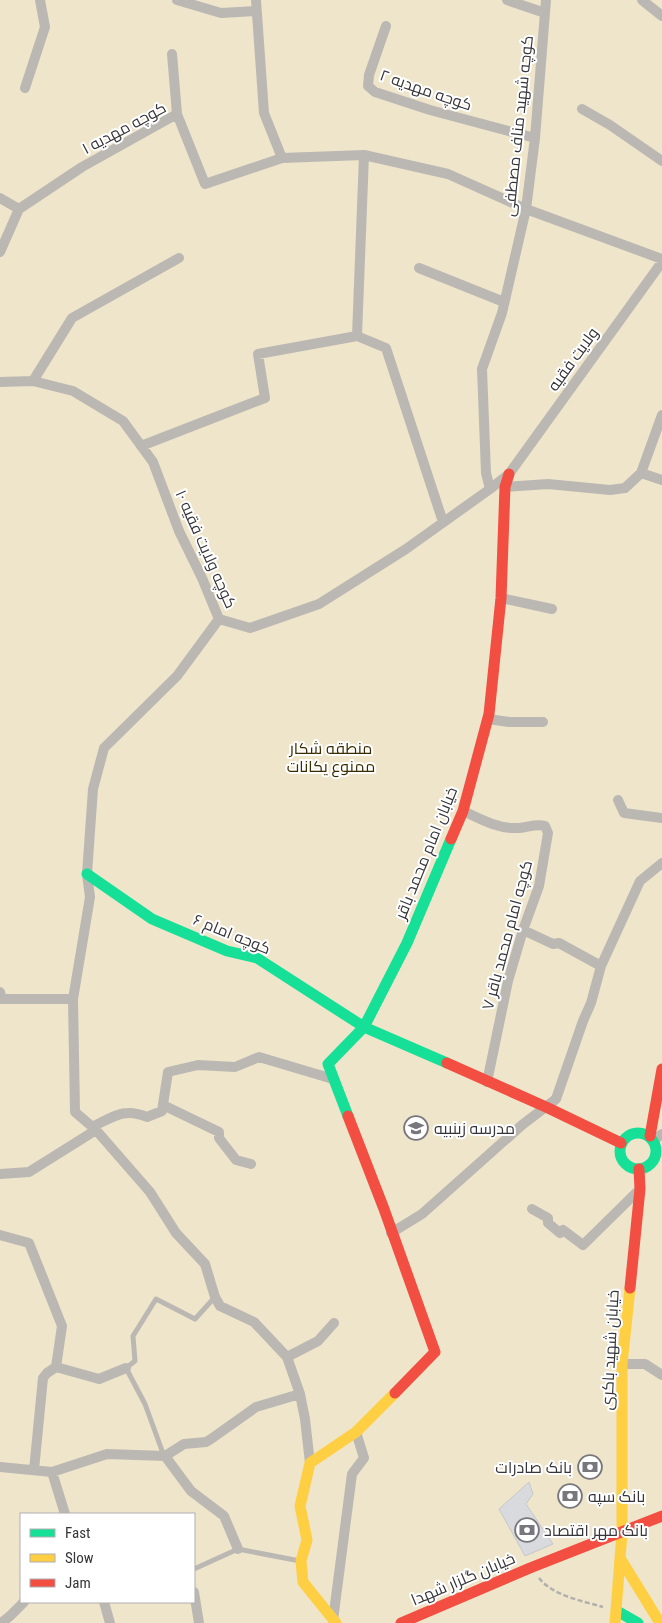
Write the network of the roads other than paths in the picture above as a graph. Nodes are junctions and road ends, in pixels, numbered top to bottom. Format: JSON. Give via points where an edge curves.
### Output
{"nodes":[{"id":1,"x":40,"y":0,"type":"edge"},
{"id":2,"x":177,"y":0,"type":"edge"},
{"id":3,"x":507,"y":0,"type":"edge"},
{"id":4,"x":546,"y":0,"type":"edge"},
{"id":5,"x":642,"y":0,"type":"edge"},
{"id":6,"x":256,"y":5,"type":"edge"},
{"id":7,"x":545,"y":13,"type":"junction"},
{"id":8,"x":662,"y":16,"type":"edge"},
{"id":9,"x":386,"y":26,"type":"dead end"},
{"id":10,"x":172,"y":54,"type":"dead end"},
{"id":11,"x":26,"y":88,"type":"dead end"},
{"id":12,"x":582,"y":109,"type":"dead end"},
{"id":13,"x":178,"y":114,"type":"junction"},
{"id":14,"x":535,"y":138,"type":"junction"},
{"id":15,"x":364,"y":155,"type":"junction"},
{"id":16,"x":282,"y":158,"type":"junction"},
{"id":17,"x":662,"y":161,"type":"edge"},
{"id":18,"x":0,"y":198,"type":"edge"},
{"id":19,"x":19,"y":209,"type":"junction"},
{"id":20,"x":526,"y":209,"type":"junction"},
{"id":21,"x":0,"y":252,"type":"edge"},
{"id":22,"x":178,"y":258,"type":"dead end"},
{"id":23,"x":662,"y":261,"type":"edge"},
{"id":24,"x":419,"y":268,"type":"dead end"},
{"id":25,"x":504,"y":302,"type":"junction"},
{"id":26,"x":357,"y":336,"type":"junction"},
{"id":27,"x":33,"y":381,"type":"junction"},
{"id":28,"x":0,"y":382,"type":"edge"},
{"id":29,"x":662,"y":414,"type":"edge"},
{"id":30,"x":141,"y":446,"type":"junction"},
{"id":31,"x":641,"y":473,"type":"junction"},
{"id":32,"x":509,"y":474,"type":"junction"},
{"id":33,"x":662,"y":480,"type":"edge"},
{"id":34,"x":505,"y":487,"type":"junction"},
{"id":35,"x":490,"y":489,"type":"junction"},
{"id":36,"x":443,"y":522,"type":"junction"},
{"id":37,"x":501,"y":598,"type":"junction"},
{"id":38,"x":552,"y":609,"type":"dead end"},
{"id":39,"x":219,"y":619,"type":"junction"},
{"id":40,"x":488,"y":719,"type":"junction"},
{"id":41,"x":544,"y":722,"type":"dead end"},
{"id":42,"x":618,"y":800,"type":"dead end"},
{"id":43,"x":463,"y":811,"type":"junction"},
{"id":44,"x":662,"y":818,"type":"edge"},
{"id":45,"x":662,"y":863,"type":"edge"},
{"id":46,"x":88,"y":874,"type":"junction"},
{"id":47,"x":523,"y":930,"type":"junction"},
{"id":48,"x":601,"y":966,"type":"junction"},
{"id":49,"x":0,"y":992,"type":"edge"},
{"id":50,"x":73,"y":999,"type":"junction"},
{"id":51,"x":364,"y":1027,"type":"junction"},
{"id":52,"x":662,"y":1069,"type":"edge"},
{"id":53,"x":333,"y":1079,"type":"junction"},
{"id":54,"x":487,"y":1082,"type":"junction"},
{"id":55,"x":163,"y":1105,"type":"junction"},
{"id":56,"x":546,"y":1107,"type":"junction"},
{"id":57,"x":94,"y":1128,"type":"junction"},
{"id":58,"x":655,"y":1136,"type":"edge"},
{"id":59,"x":621,"y":1143,"type":"junction"},
{"id":60,"x":251,"y":1164,"type":"dead end"},
{"id":61,"x":639,"y":1169,"type":"junction"},
{"id":62,"x":0,"y":1174,"type":"edge"},
{"id":63,"x":640,"y":1189,"type":"junction"},
{"id":64,"x":532,"y":1209,"type":"dead end"},
{"id":65,"x":391,"y":1233,"type":"junction"},
{"id":66,"x":0,"y":1235,"type":"edge"},
{"id":67,"x":214,"y":1297,"type":"junction"},
{"id":68,"x":334,"y":1323,"type":"dead end"},
{"id":69,"x":287,"y":1357,"type":"junction"},
{"id":70,"x":622,"y":1364,"type":"junction"},
{"id":71,"x":56,"y":1367,"type":"junction"},
{"id":72,"x":126,"y":1368,"type":"junction"},
{"id":73,"x":662,"y":1375,"type":"edge"},
{"id":74,"x":300,"y":1394,"type":"junction"},
{"id":75,"x":356,"y":1432,"type":"junction"},
{"id":76,"x":165,"y":1456,"type":"junction"},
{"id":77,"x":310,"y":1463,"type":"junction"},
{"id":78,"x":0,"y":1467,"type":"edge"},
{"id":79,"x":34,"y":1470,"type":"junction"},
{"id":80,"x":52,"y":1472,"type":"junction"},
{"id":81,"x":65,"y":1513,"type":"edge"},
{"id":82,"x":662,"y":1516,"type":"edge"},
{"id":83,"x":622,"y":1533,"type":"junction"},
{"id":84,"x":238,"y":1549,"type":"junction"},
{"id":85,"x":620,"y":1558,"type":"junction"},
{"id":86,"x":300,"y":1561,"type":"junction"},
{"id":87,"x":195,"y":1569,"type":"edge"},
{"id":88,"x":195,"y":1598,"type":"edge"},
{"id":89,"x":23,"y":1603,"type":"edge"},
{"id":90,"x":104,"y":1603,"type":"edge"},
{"id":91,"x":616,"y":1617,"type":"edge"},
{"id":92,"x":334,"y":1622,"type":"edge"},
{"id":93,"x":1,"y":1623,"type":"edge"},
{"id":94,"x":110,"y":1623,"type":"edge"},
{"id":95,"x":199,"y":1623,"type":"edge"},
{"id":96,"x":401,"y":1623,"type":"edge"},
{"id":97,"x":638,"y":1623,"type":"edge"},
{"id":98,"x":660,"y":1623,"type":"edge"}],
"edges":[{"from":1,"to":11,"type":"street","via":[[45,27]]},
{"from":2,"to":6,"type":"street","via":[[221,13]]},
{"from":3,"to":7,"type":"street"},
{"from":4,"to":7,"type":"street","name":"کوچه شهید مناف مصطفی"},
{"from":5,"to":8,"type":"street"},
{"from":6,"to":16,"type":"street","via":[[264,113]]},
{"from":7,"to":14,"type":"street","name":"کوچه شهید مناف مصطفی"},
{"from":9,"to":14,"type":"street","name":"کوچه مهدیه ۲","via":[[369,75],[368,86],[375,92]]},
{"from":10,"to":13,"type":"street"},
{"from":12,"to":17,"type":"street"},
{"from":13,"to":16,"type":"street","name":"کوچه مهدیه ۱","via":[[205,184]]},
{"from":13,"to":19,"type":"street","name":"کوچه مهدیه ۱","via":[[82,168]]},
{"from":14,"to":20,"type":"street","name":"کوچه شهید مناف مصطفی"},
{"from":15,"to":16,"type":"street","name":"کوچه مهدیه ۱"},
{"from":15,"to":20,"type":"street","name":"کوچه مهدیه ۱","via":[[448,174]]},
{"from":15,"to":26,"type":"street"},
{"from":18,"to":19,"type":"street"},
{"from":19,"to":21,"type":"street"},
{"from":20,"to":23,"type":"street","name":"کوچه مهدیه ۱"},
{"from":20,"to":25,"type":"street","name":"کوچه شهید مناف مصطفی"},
{"from":22,"to":27,"type":"street","via":[[72,318]]},
{"from":23,"to":32,"type":"street","name":"ولایت فقیه"},
{"from":24,"to":25,"type":"street"},
{"from":25,"to":35,"type":"street","name":"کوچه شهید مناف مصطفی","via":[[482,368],[486,473]]},
{"from":26,"to":30,"type":"street","via":[[258,354],[265,398]]},
{"from":26,"to":36,"type":"street","via":[[386,348]]},
{"from":27,"to":28,"type":"street","name":"کوچه ولایت فقیه ۱۰"},
{"from":27,"to":30,"type":"street","name":"کوچه ولایت فقیه ۱۰","via":[[73,391],[123,421]]},
{"from":29,"to":31,"type":"street"},
{"from":30,"to":39,"type":"street","name":"کوچه ولایت فقیه ۱۰","via":[[153,462],[179,531]]},
{"from":31,"to":33,"type":"street"},
{"from":31,"to":34,"type":"street","via":[[625,488],[610,490],[548,484]]},
{"from":32,"to":34,"type":"street","name":"خیابان امام محمد باقر"},
{"from":32,"to":35,"type":"street","name":"کوچه ولایت فقیه ۱۰"},
{"from":34,"to":37,"type":"street","name":"خیابان امام محمد باقر"},
{"from":35,"to":36,"type":"street","name":"کوچه ولایت فقیه ۱۰"},
{"from":36,"to":39,"type":"street","name":"کوچه ولایت فقیه ۱۰","via":[[319,604],[250,628]]},
{"from":37,"to":38,"type":"street"},
{"from":37,"to":40,"type":"street","name":"خیابان امام محمد باقر"},
{"from":39,"to":46,"type":"street","via":[[177,676],[104,748],[92,789]]},
{"from":40,"to":41,"type":"street"},
{"from":40,"to":43,"type":"street","name":"خیابان امام محمد باقر"},
{"from":42,"to":44,"type":"street","via":[[624,813]]},
{"from":43,"to":47,"type":"street","name":"کوچه امام محمد باقر ۷","via":[[488,823],[516,828],[545,826],[548,833],[539,886]]},
{"from":43,"to":51,"type":"street","name":"خیابان امام محمد باقر","via":[[407,943]]},
{"from":45,"to":48,"type":"street","via":[[640,881]]},
{"from":46,"to":50,"type":"street","via":[[90,897]]},
{"from":46,"to":51,"type":"street","name":"کوچه امام ۶","via":[[152,919],[227,951],[257,958]]},
{"from":47,"to":48,"type":"street","via":[[553,944],[559,943]]},
{"from":47,"to":54,"type":"street","name":"کوچه امام محمد باقر ۷","via":[[508,982]]},
{"from":48,"to":56,"type":"street","via":[[562,1084],[556,1099]]},
{"from":49,"to":50,"type":"street","via":[[2,999]]},
{"from":50,"to":57,"type":"street","via":[[76,1112]]},
{"from":51,"to":53,"type":"street","name":"خیابان امام محمد باقر","via":[[328,1064]]},
{"from":51,"to":54,"type":"street","name":"کوچه امام ۶"},
{"from":52,"to":58,"type":"street"},
{"from":53,"to":55,"type":"street","via":[[259,1057],[235,1066],[198,1064],[168,1072]]},
{"from":53,"to":65,"type":"street"},
{"from":54,"to":56,"type":"street","name":"کوچه امام ۶"},
{"from":55,"to":57,"type":"street","via":[[162,1110],[147,1116],[136,1112],[123,1113]]},
{"from":55,"to":60,"type":"street","via":[[219,1132],[219,1138],[236,1160]]},
{"from":56,"to":59,"type":"street","name":"کوچه امام ۶"},
{"from":56,"to":65,"type":"street","via":[[422,1214]]},
{"from":57,"to":62,"type":"street","via":[[29,1172]]},
{"from":57,"to":67,"type":"street","via":[[150,1192],[176,1233],[205,1264]]},
{"from":58,"to":59,"type":"street","via":[[634,1132]]},
{"from":58,"to":61,"type":"street","via":[[655,1159],[649,1166]]},
{"from":59,"to":61,"type":"street","via":[[621,1158],[632,1168]]},
{"from":61,"to":63,"type":"street","name":"خیابان شهید باکری"},
{"from":63,"to":64,"type":"street","via":[[583,1246],[563,1230],[560,1233],[548,1223],[548,1218]]},
{"from":63,"to":70,"type":"street","name":"خیابان شهید باکری"},
{"from":65,"to":75,"type":"street","via":[[435,1352]]},
{"from":66,"to":71,"type":"street","via":[[29,1244],[62,1326]]},
{"from":67,"to":69,"type":"street","via":[[220,1306],[254,1322]]},
{"from":67,"to":72,"type":"lane","via":[[194,1319],[156,1299],[133,1336],[135,1361]]},
{"from":68,"to":69,"type":"street","via":[[318,1341]]},
{"from":69,"to":74,"type":"street"},
{"from":70,"to":73,"type":"street","via":[[645,1364]]},
{"from":70,"to":83,"type":"street","name":"خیابان شهید باکری"},
{"from":71,"to":72,"type":"street","via":[[99,1379]]},
{"from":71,"to":79,"type":"street","via":[[43,1378]]},
{"from":72,"to":76,"type":"lane","via":[[145,1404]]},
{"from":74,"to":76,"type":"street","via":[[256,1407],[211,1439],[184,1444]]},
{"from":74,"to":77,"type":"street"},
{"from":75,"to":77,"type":"street"},
{"from":75,"to":92,"type":"street","via":[[364,1458],[352,1474]]},
{"from":76,"to":80,"type":"street","via":[[107,1454]]},
{"from":76,"to":84,"type":"street","via":[[191,1491],[224,1516]]},
{"from":77,"to":86,"type":"street","via":[[300,1506],[307,1540]]},
{"from":78,"to":79,"type":"street"},
{"from":79,"to":80,"type":"street"},
{"from":80,"to":81,"type":"street"},
{"from":82,"to":83,"type":"street","name":"خیابان گلزار شهدا"},
{"from":83,"to":85,"type":"street","name":"خیابان شهید باکری"},
{"from":83,"to":96,"type":"street","name":"خیابان گلزار شهدا"},
{"from":84,"to":86,"type":"lane"},
{"from":84,"to":87,"type":"lane"},
{"from":85,"to":91,"type":"street","name":"خیابان شهید باکری"},
{"from":85,"to":98,"type":"street"},
{"from":86,"to":92,"type":"street","via":[[303,1582]]},
{"from":88,"to":95,"type":"street"},
{"from":89,"to":93,"type":"street"},
{"from":90,"to":94,"type":"street"},
{"from":91,"to":97,"type":"street"}]}
